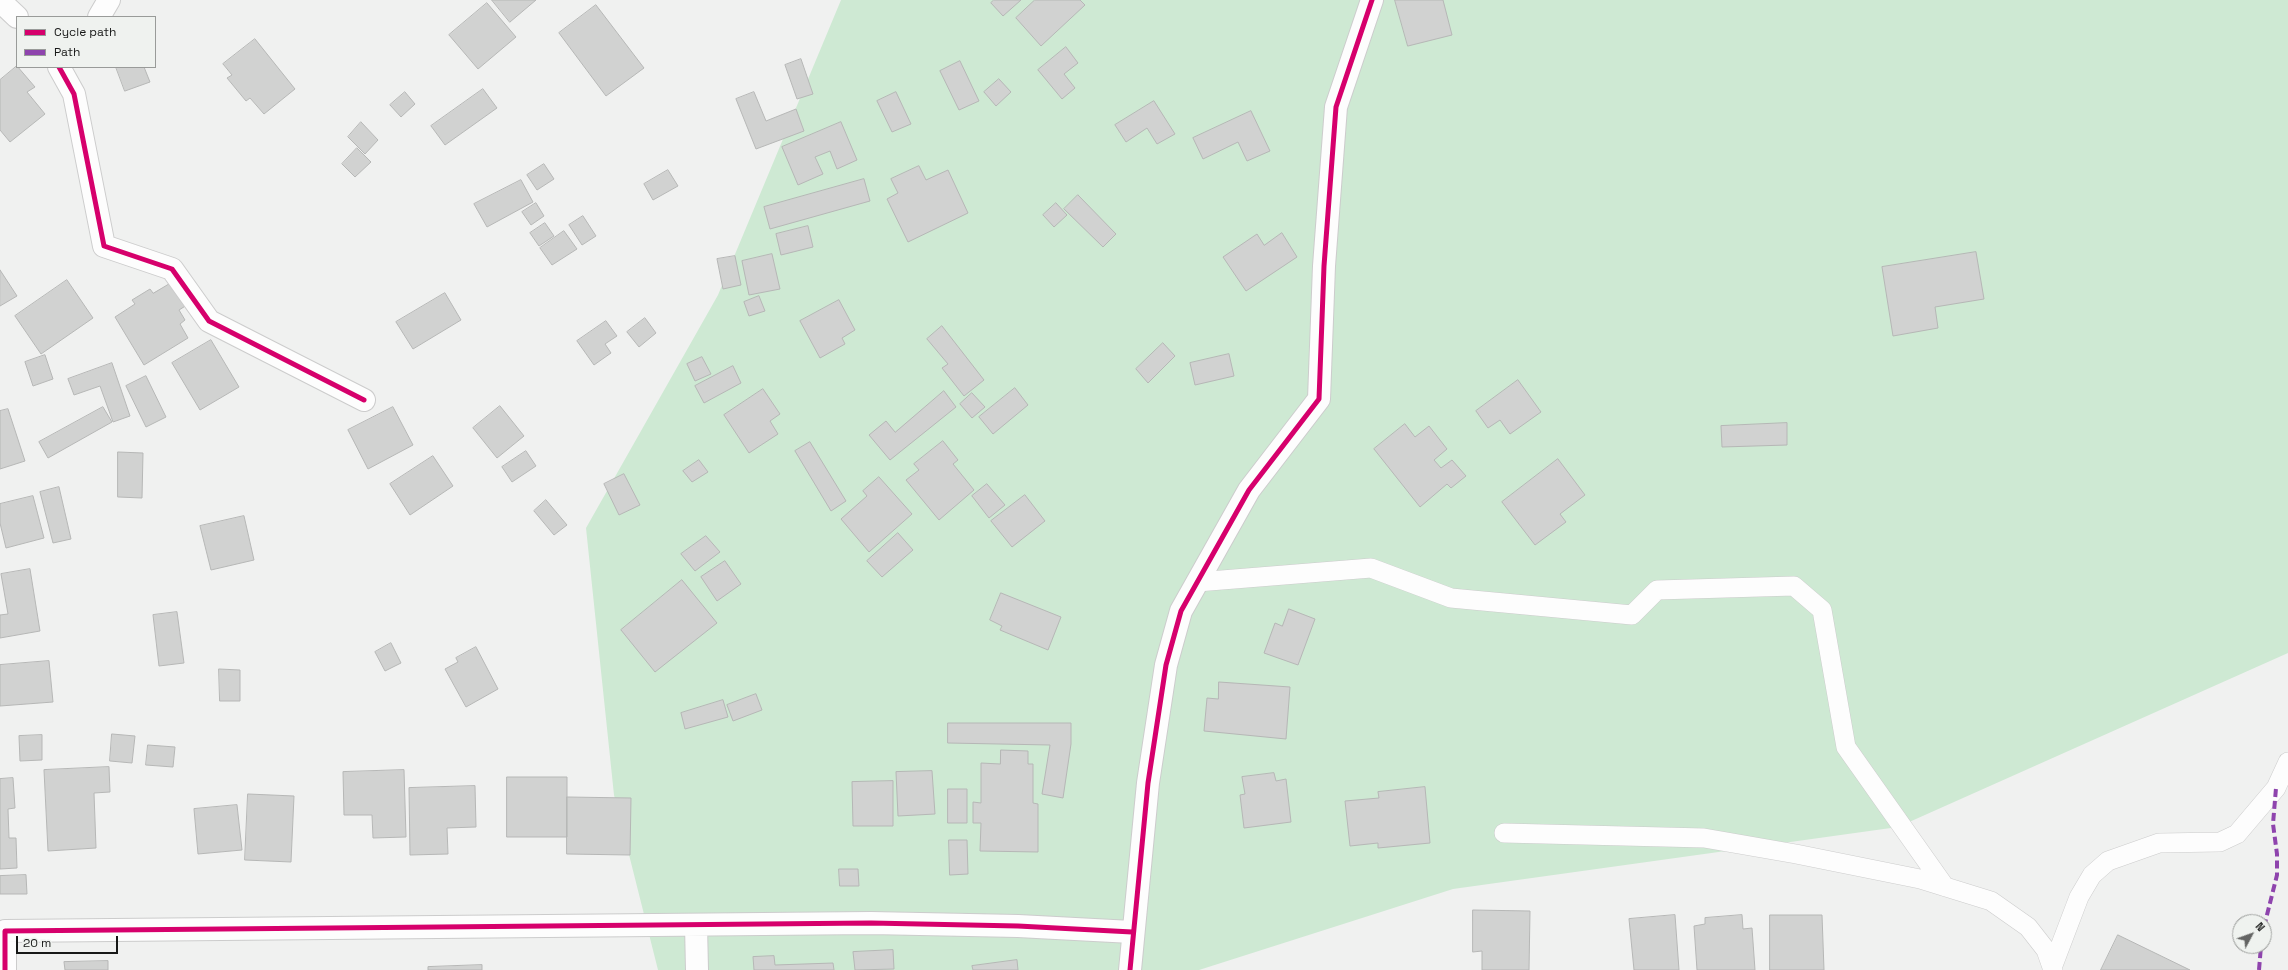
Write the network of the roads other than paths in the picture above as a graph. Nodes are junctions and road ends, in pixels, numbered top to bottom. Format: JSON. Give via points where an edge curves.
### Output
{"nodes":[{"id":1,"x":109,"y":0,"type":"edge"},
{"id":2,"x":1372,"y":0,"type":"edge"},
{"id":3,"x":0,"y":1,"type":"edge"},
{"id":4,"x":16,"y":16,"type":"edge"},
{"id":5,"x":101,"y":16,"type":"edge"},
{"id":6,"x":60,"y":68,"type":"edge"},
{"id":7,"x":78,"y":68,"type":"edge"},
{"id":8,"x":74,"y":94,"type":"junction"},
{"id":9,"x":364,"y":400,"type":"dead end"},
{"id":10,"x":1197,"y":582,"type":"junction"},
{"id":11,"x":2288,"y":762,"type":"edge"},
{"id":12,"x":2283,"y":785,"type":"edge"},
{"id":13,"x":1504,"y":833,"type":"dead end"},
{"id":14,"x":1945,"y":887,"type":"junction"},
{"id":15,"x":696,"y":925,"type":"junction"},
{"id":16,"x":1132,"y":932,"type":"junction"},
{"id":17,"x":2052,"y":969,"type":"edge"},
{"id":18,"x":5,"y":970,"type":"edge"},
{"id":19,"x":697,"y":970,"type":"edge"},
{"id":20,"x":1130,"y":970,"type":"edge"}],
"edges":[{"from":1,"to":5,"type":"street"},
{"from":2,"to":10,"type":"street","via":[[1336,107],[1324,266],[1319,399],[1249,490]]},
{"from":3,"to":4,"type":"street"},
{"from":6,"to":8,"type":"street"},
{"from":7,"to":8,"type":"street"},
{"from":8,"to":9,"type":"street","via":[[104,246],[172,269],[209,321]]},
{"from":10,"to":14,"type":"lane","via":[[1371,568],[1451,598],[1632,615],[1657,590],[1794,586],[1822,610],[1846,747]]},
{"from":10,"to":16,"type":"street","via":[[1181,611],[1166,665],[1148,784]]},
{"from":11,"to":12,"type":"lane"},
{"from":12,"to":17,"type":"lane","via":[[2243,828],[2228,839],[2220,842],[2159,843],[2108,862],[2092,875],[2079,897]]},
{"from":13,"to":14,"type":"lane","via":[[1704,838],[1796,854]]},
{"from":14,"to":17,"type":"lane","via":[[1991,901],[2028,927],[2046,950]]},
{"from":15,"to":16,"type":"street","via":[[878,923]]},
{"from":15,"to":18,"type":"street","via":[[5,931]]},
{"from":15,"to":19,"type":"street"},
{"from":16,"to":20,"type":"street"}]}
